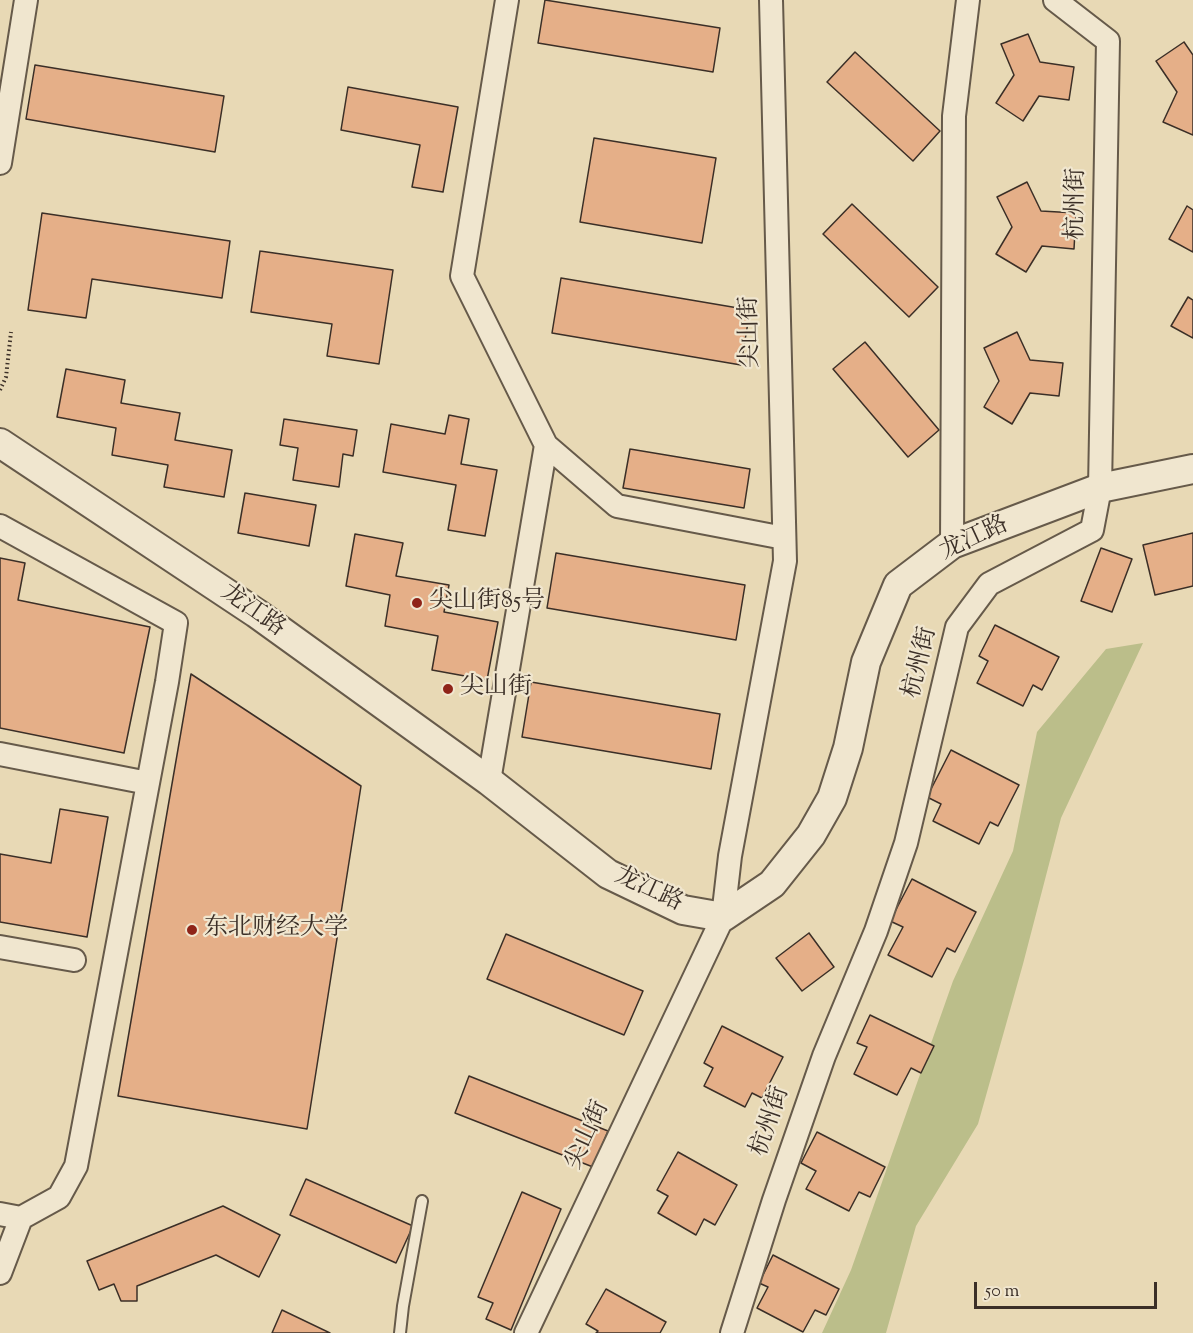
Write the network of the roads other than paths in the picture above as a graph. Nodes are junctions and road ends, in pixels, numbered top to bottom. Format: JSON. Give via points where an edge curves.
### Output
{"nodes":[{"id":1,"x":26,"y":0,"type":"edge"},
{"id":2,"x":507,"y":0,"type":"edge"},
{"id":3,"x":771,"y":0,"type":"edge"},
{"id":4,"x":968,"y":0,"type":"edge"},
{"id":5,"x":1055,"y":0,"type":"edge"},
{"id":6,"x":0,"y":113,"type":"edge"},
{"id":7,"x":5,"y":141,"type":"junction"},
{"id":8,"x":0,"y":163,"type":"edge"},
{"id":9,"x":0,"y":443,"type":"edge"},
{"id":10,"x":546,"y":445,"type":"junction"},
{"id":11,"x":1193,"y":469,"type":"edge"},
{"id":12,"x":1100,"y":488,"type":"junction"},
{"id":13,"x":0,"y":526,"type":"edge"},
{"id":14,"x":784,"y":538,"type":"junction"},
{"id":15,"x":952,"y":544,"type":"junction"},
{"id":16,"x":0,"y":754,"type":"edge"},
{"id":17,"x":489,"y":781,"type":"junction"},
{"id":18,"x":148,"y":783,"type":"junction"},
{"id":19,"x":723,"y":917,"type":"junction"},
{"id":20,"x":0,"y":947,"type":"edge"},
{"id":21,"x":74,"y":960,"type":"dead end"},
{"id":22,"x":422,"y":1201,"type":"dead end"},
{"id":23,"x":10,"y":1216,"type":"edge"},
{"id":24,"x":0,"y":1273,"type":"edge"},
{"id":25,"x":400,"y":1333,"type":"edge"},
{"id":26,"x":526,"y":1333,"type":"edge"},
{"id":27,"x":732,"y":1333,"type":"edge"}],
"edges":[{"from":1,"to":7,"type":"street"},
{"from":2,"to":10,"type":"street","via":[[462,276]]},
{"from":3,"to":14,"type":"street","name":"尖山街"},
{"from":4,"to":15,"type":"street","via":[[954,116]]},
{"from":5,"to":12,"type":"street","name":"杭州街","via":[[1108,41]]},
{"from":6,"to":7,"type":"street"},
{"from":7,"to":8,"type":"street"},
{"from":9,"to":17,"type":"street","name":"龙江路","via":[[255,613]]},
{"from":10,"to":14,"type":"street","via":[[617,506]]},
{"from":10,"to":17,"type":"street"},
{"from":11,"to":12,"type":"street","name":"龙江路"},
{"from":12,"to":15,"type":"street","name":"龙江路"},
{"from":12,"to":27,"type":"street","name":"杭州街","via":[[1092,530],[989,584],[957,627],[906,843],[876,930],[824,1056]]},
{"from":13,"to":18,"type":"street","via":[[176,623]]},
{"from":14,"to":19,"type":"street","name":"尖山街","via":[[785,561],[730,856]]},
{"from":15,"to":19,"type":"street","name":"龙江路","via":[[898,585],[866,662],[848,748],[832,798],[811,835],[772,884]]},
{"from":16,"to":18,"type":"street"},
{"from":17,"to":19,"type":"street","name":"龙江路","via":[[608,874],[683,910]]},
{"from":18,"to":23,"type":"street","via":[[76,1166],[59,1197]]},
{"from":19,"to":26,"type":"street","name":"尖山街"},
{"from":20,"to":21,"type":"street"},
{"from":22,"to":25,"type":"lane"},
{"from":23,"to":24,"type":"street"}]}
